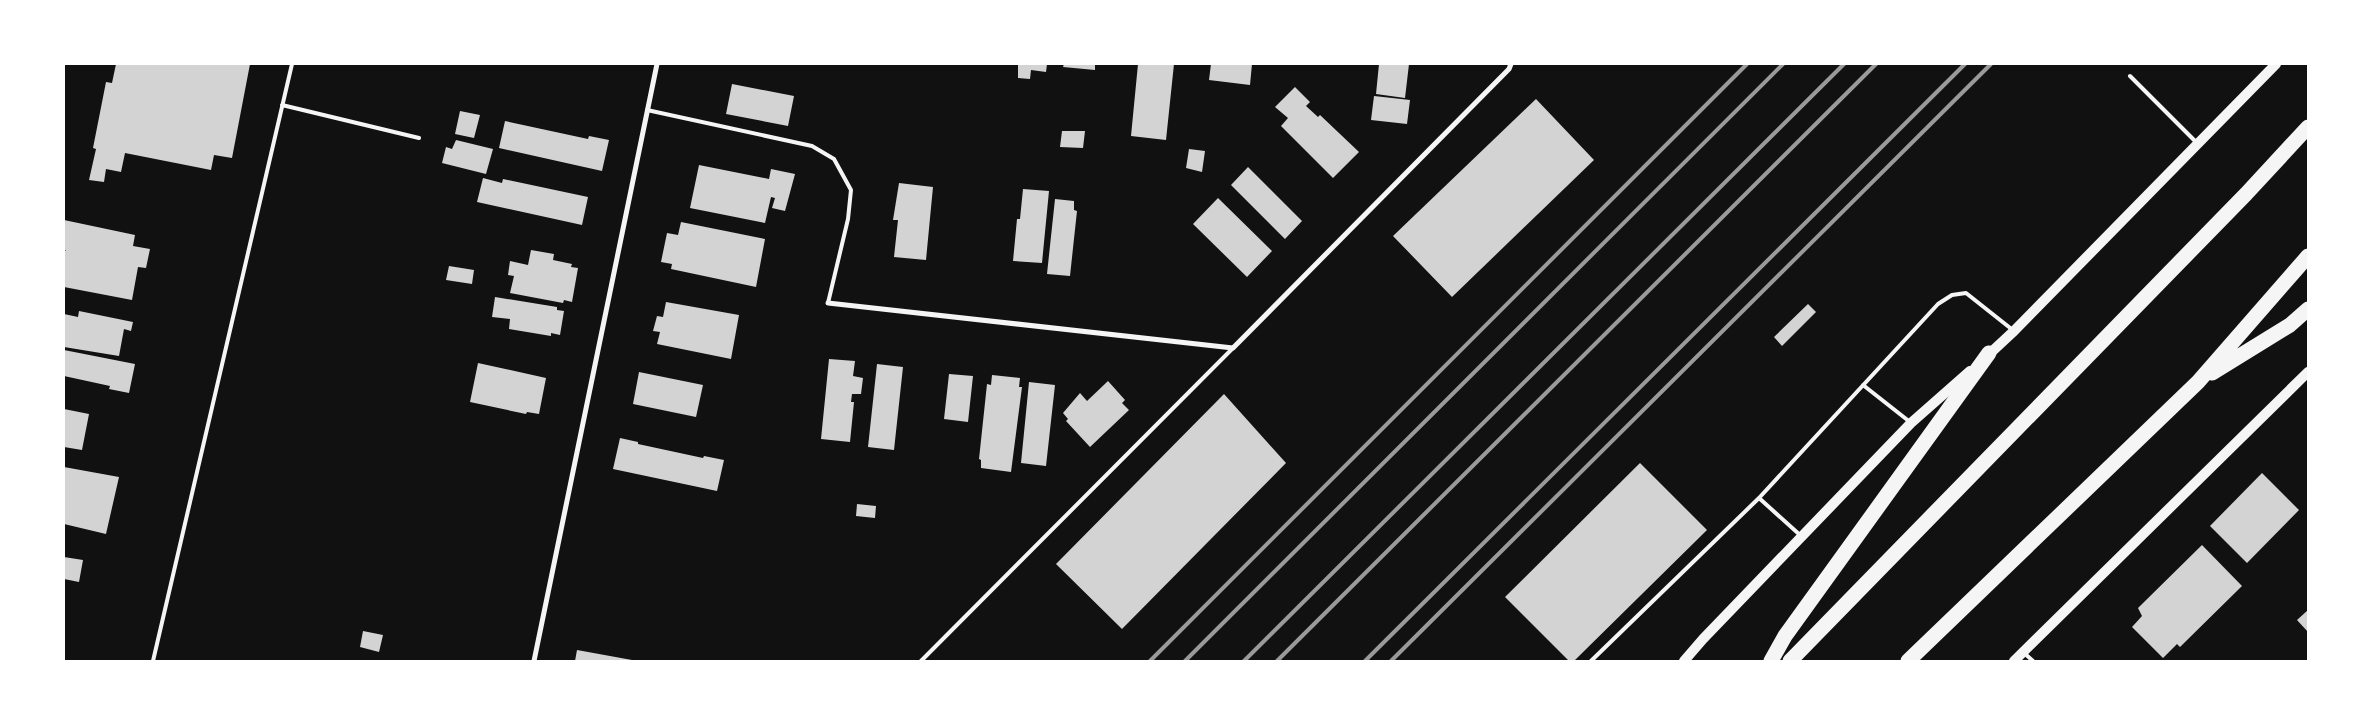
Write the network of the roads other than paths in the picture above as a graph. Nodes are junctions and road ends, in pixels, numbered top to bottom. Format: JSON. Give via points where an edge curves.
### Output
{"nodes":[{"id":1,"x":292,"y":64,"type":"edge"},
{"id":2,"x":656,"y":64,"type":"edge"},
{"id":3,"x":1511,"y":64,"type":"edge"},
{"id":4,"x":2276,"y":64,"type":"edge"},
{"id":5,"x":2130,"y":76,"type":"dead end"},
{"id":6,"x":282,"y":105,"type":"junction"},
{"id":7,"x":647,"y":110,"type":"junction"},
{"id":8,"x":2308,"y":127,"type":"edge"},
{"id":9,"x":419,"y":138,"type":"dead end"},
{"id":10,"x":2198,"y":145,"type":"junction"},
{"id":11,"x":2308,"y":256,"type":"edge"},
{"id":12,"x":828,"y":303,"type":"joint"},
{"id":13,"x":2308,"y":309,"type":"edge"},
{"id":14,"x":2014,"y":331,"type":"junction"},
{"id":15,"x":1233,"y":348,"type":"junction"},
{"id":16,"x":1989,"y":353,"type":"junction"},
{"id":17,"x":2308,"y":372,"type":"edge"},
{"id":18,"x":2198,"y":382,"type":"junction"},
{"id":19,"x":1863,"y":385,"type":"junction"},
{"id":20,"x":1912,"y":423,"type":"junction"},
{"id":21,"x":1759,"y":498,"type":"junction"},
{"id":22,"x":1802,"y":537,"type":"junction"},
{"id":23,"x":2023,"y":652,"type":"junction"},
{"id":24,"x":153,"y":661,"type":"edge"},
{"id":25,"x":534,"y":661,"type":"edge"},
{"id":26,"x":921,"y":661,"type":"edge"},
{"id":27,"x":1591,"y":661,"type":"edge"},
{"id":28,"x":1684,"y":661,"type":"edge"},
{"id":29,"x":1771,"y":661,"type":"edge"},
{"id":30,"x":1790,"y":661,"type":"edge"},
{"id":31,"x":1908,"y":661,"type":"edge"},
{"id":32,"x":2014,"y":661,"type":"edge"},
{"id":33,"x":2033,"y":661,"type":"edge"}],
"edges":[{"from":1,"to":6,"type":"lane"},
{"from":2,"to":7,"type":"street"},
{"from":3,"to":15,"type":"street"},
{"from":4,"to":10,"type":"main road"},
{"from":5,"to":10,"type":"lane"},
{"from":6,"to":9,"type":"lane"},
{"from":6,"to":24,"type":"lane"},
{"from":7,"to":12,"type":"lane","via":[[803,144],[834,159],[851,190],[848,219]]},
{"from":7,"to":25,"type":"street"},
{"from":8,"to":30,"type":"highway","via":[[2239,202]]},
{"from":10,"to":14,"type":"main road"},
{"from":11,"to":18,"type":"highway"},
{"from":12,"to":15,"type":"street"},
{"from":13,"to":18,"type":"highway","via":[[2290,325]]},
{"from":14,"to":16,"type":"main road"},
{"from":14,"to":19,"type":"lane","via":[[1966,294],[1952,295],[1938,304]]},
{"from":15,"to":26,"type":"lane"},
{"from":16,"to":20,"type":"main road"},
{"from":16,"to":29,"type":"highway","via":[[1785,636]]},
{"from":17,"to":23,"type":"main road"},
{"from":18,"to":31,"type":"highway"},
{"from":19,"to":20,"type":"lane"},
{"from":19,"to":21,"type":"lane"},
{"from":20,"to":22,"type":"main road"},
{"from":21,"to":22,"type":"lane"},
{"from":21,"to":27,"type":"lane"},
{"from":22,"to":28,"type":"main road"},
{"from":23,"to":32,"type":"main road"},
{"from":23,"to":33,"type":"lane"}]}
